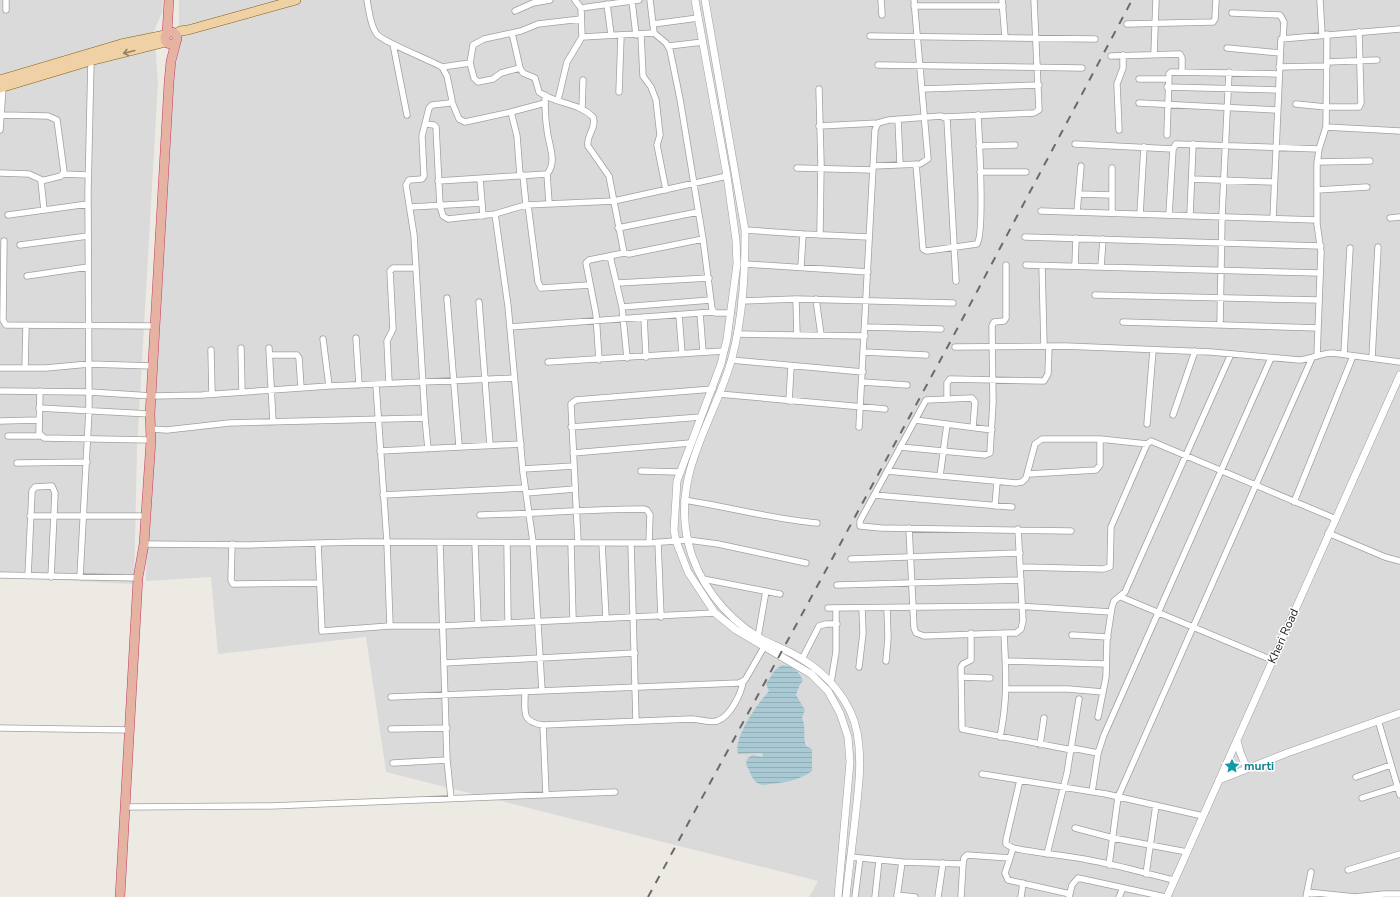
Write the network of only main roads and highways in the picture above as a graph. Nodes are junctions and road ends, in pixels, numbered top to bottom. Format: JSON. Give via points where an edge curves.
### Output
{"nodes":[{"id":1,"x":296,"y":0,"type":"edge"},
{"id":2,"x":169,"y":4,"type":"edge"},
{"id":3,"x":172,"y":38,"type":"junction"},
{"id":4,"x":1,"y":85,"type":"edge"},
{"id":5,"x":120,"y":897,"type":"edge"}],
"edges":[{"from":1,"to":3,"type":"main road","via":[[180,31]]},
{"from":2,"to":3,"type":"highway"},
{"from":3,"to":4,"type":"main road","via":[[91,57]]},
{"from":3,"to":5,"type":"highway","via":[[150,414],[151,440],[144,544],[138,578]]}]}
